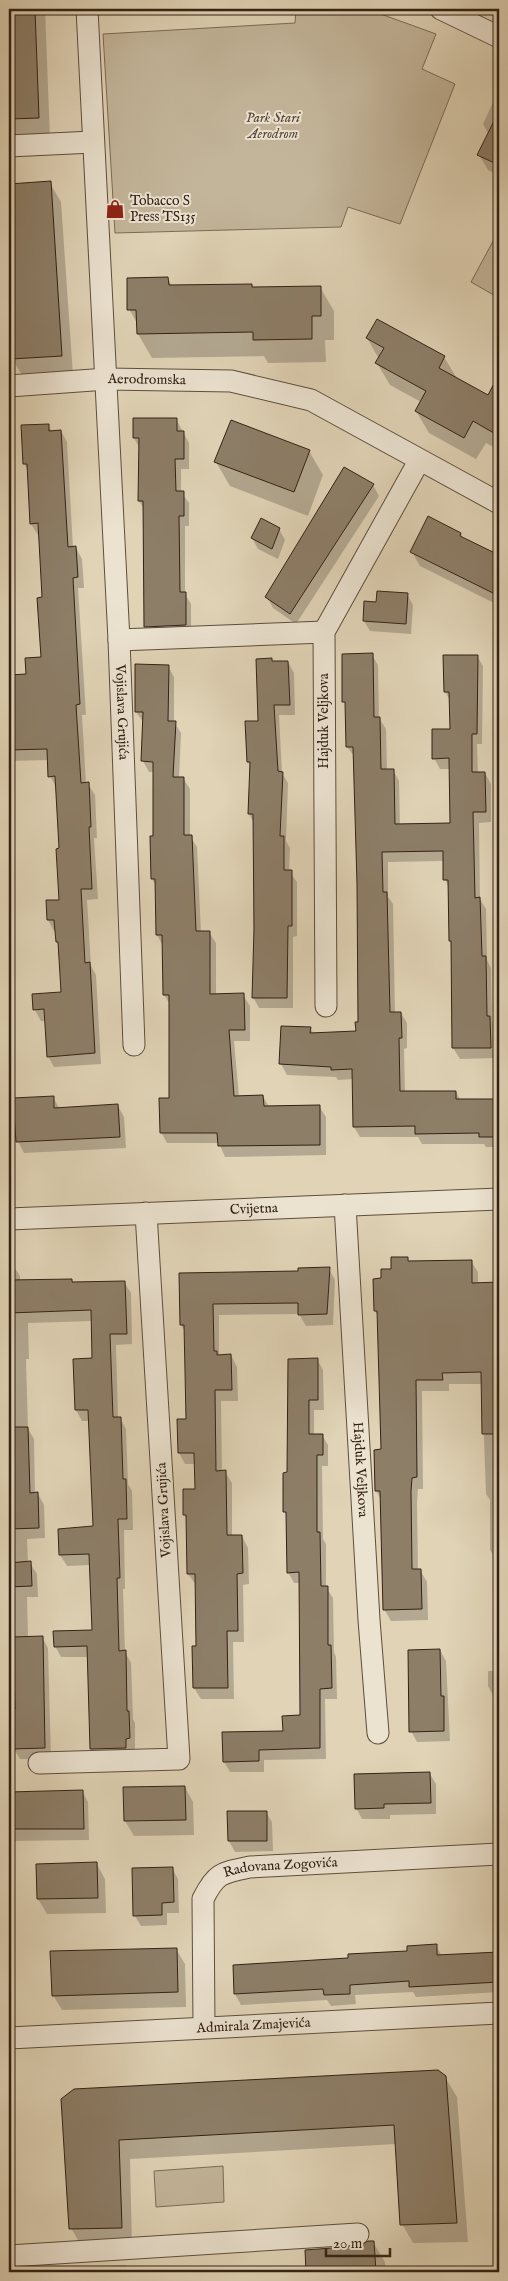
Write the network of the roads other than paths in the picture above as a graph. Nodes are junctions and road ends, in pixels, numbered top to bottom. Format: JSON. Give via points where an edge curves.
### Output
{"nodes":[{"id":1,"x":87,"y":9,"type":"edge"},
{"id":2,"x":441,"y":9,"type":"edge"},
{"id":3,"x":499,"y":37,"type":"edge"},
{"id":4,"x":93,"y":142,"type":"junction"},
{"id":5,"x":9,"y":146,"type":"edge"},
{"id":6,"x":107,"y":379,"type":"junction"},
{"id":7,"x":9,"y":386,"type":"edge"},
{"id":8,"x":420,"y":461,"type":"junction"},
{"id":9,"x":499,"y":503,"type":"edge"},
{"id":10,"x":324,"y":632,"type":"junction"},
{"id":11,"x":119,"y":640,"type":"junction"},
{"id":12,"x":326,"y":1006,"type":"dead end"},
{"id":13,"x":134,"y":1045,"type":"dead end"},
{"id":14,"x":499,"y":1199,"type":"edge"},
{"id":15,"x":345,"y":1205,"type":"junction"},
{"id":16,"x":146,"y":1213,"type":"junction"},
{"id":17,"x":9,"y":1219,"type":"edge"},
{"id":18,"x":378,"y":1733,"type":"dead end"},
{"id":19,"x":39,"y":1764,"type":"dead end"},
{"id":20,"x":499,"y":1854,"type":"edge"},
{"id":21,"x":499,"y":2013,"type":"edge"},
{"id":22,"x":204,"y":2026,"type":"junction"},
{"id":23,"x":9,"y":2038,"type":"edge"},
{"id":24,"x":358,"y":2234,"type":"dead end"},
{"id":25,"x":9,"y":2256,"type":"edge"}],
"edges":[{"from":1,"to":4,"type":"street","name":"Aerodromska"},
{"from":2,"to":3,"type":"street"},
{"from":4,"to":5,"type":"street"},
{"from":4,"to":6,"type":"street","name":"Aerodromska"},
{"from":6,"to":7,"type":"street"},
{"from":6,"to":8,"type":"street","name":"Aerodromska","via":[[231,381],[311,400]]},
{"from":6,"to":11,"type":"street","name":"Vojislava Grujića"},
{"from":8,"to":9,"type":"street","name":"Aerodromska"},
{"from":8,"to":10,"type":"street","name":"Hajduk Veljkova"},
{"from":10,"to":11,"type":"street"},
{"from":10,"to":12,"type":"street","name":"Hajduk Veljkova"},
{"from":11,"to":13,"type":"street","name":"Vojislava Grujića"},
{"from":14,"to":15,"type":"street","name":"Cvijetna"},
{"from":15,"to":16,"type":"street","name":"Cvijetna"},
{"from":15,"to":18,"type":"street","name":"Hajduk Veljkova"},
{"from":16,"to":17,"type":"street","name":"Cvijetna"},
{"from":16,"to":19,"type":"street","name":"Vojislava Grujića","via":[[179,1759]]},
{"from":20,"to":22,"type":"street","name":"Radovana Zogovića","via":[[250,1867],[212,1880],[203,1899]]},
{"from":21,"to":22,"type":"street","name":"Admirala Zmajevića"},
{"from":22,"to":23,"type":"street","name":"Admirala Zmajevića"},
{"from":24,"to":25,"type":"street"}]}
